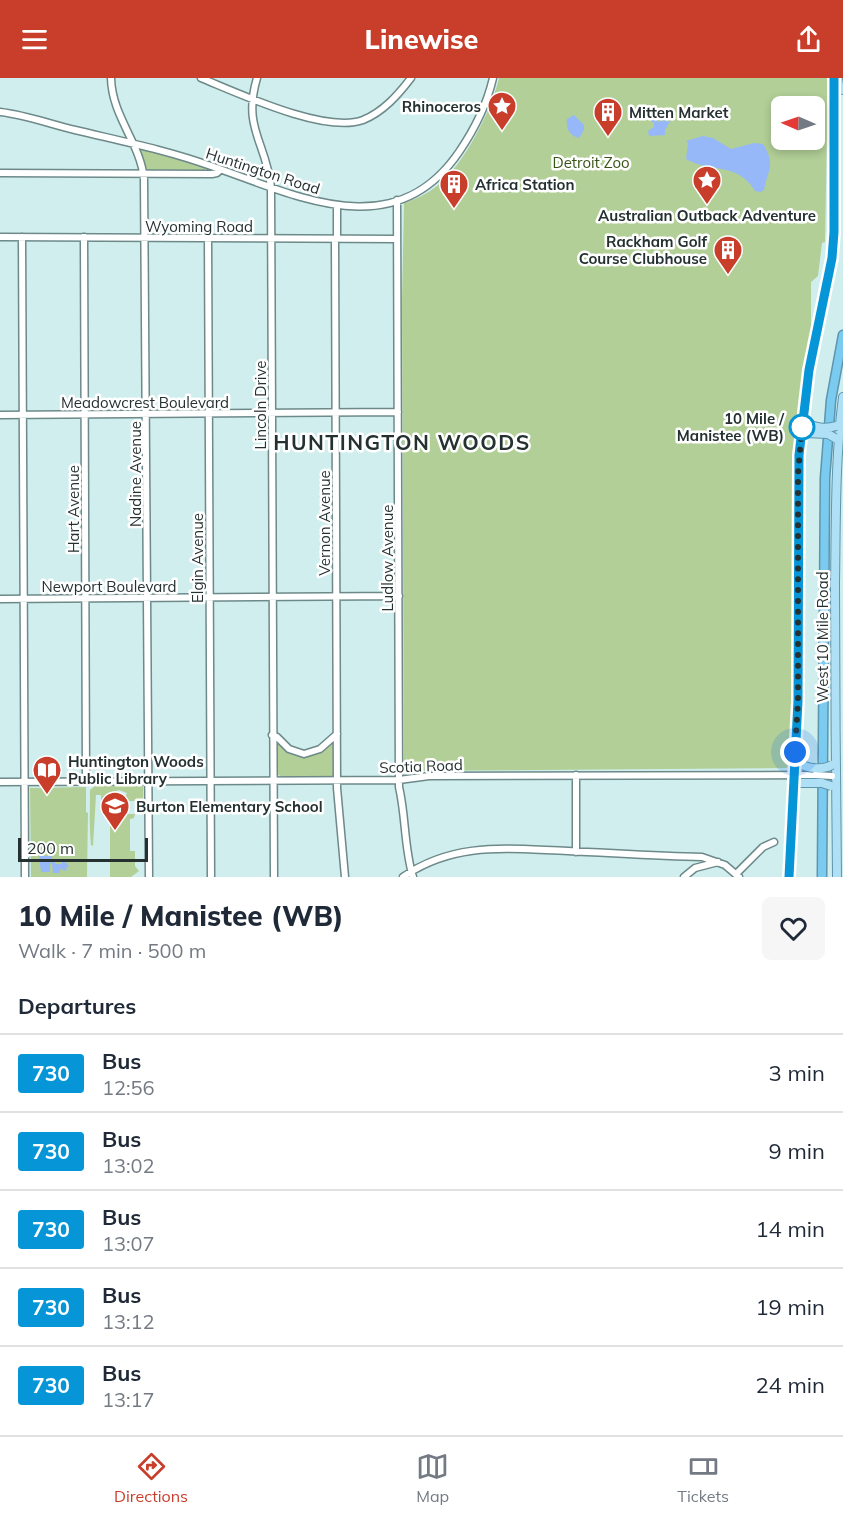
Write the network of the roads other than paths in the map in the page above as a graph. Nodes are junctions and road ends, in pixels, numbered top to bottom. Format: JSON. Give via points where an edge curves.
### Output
{"nodes":[{"id":1,"x":111,"y":78,"type":"edge"},
{"id":2,"x":201,"y":78,"type":"edge"},
{"id":3,"x":257,"y":78,"type":"edge"},
{"id":4,"x":411,"y":78,"type":"edge"},
{"id":5,"x":493,"y":78,"type":"edge"},
{"id":6,"x":836,"y":78,"type":"edge"},
{"id":7,"x":843,"y":90,"type":"edge"},
{"id":8,"x":843,"y":97,"type":"edge"},
{"id":9,"x":252,"y":99,"type":"junction"},
{"id":10,"x":834,"y":103,"type":"junction"},
{"id":11,"x":0,"y":112,"type":"edge"},
{"id":12,"x":124,"y":126,"type":"junction"},
{"id":13,"x":113,"y":139,"type":"junction"},
{"id":14,"x":133,"y":144,"type":"junction"},
{"id":15,"x":208,"y":165,"type":"junction"},
{"id":16,"x":220,"y":170,"type":"junction"},
{"id":17,"x":0,"y":173,"type":"edge"},
{"id":18,"x":144,"y":173,"type":"junction"},
{"id":19,"x":206,"y":174,"type":"junction"},
{"id":20,"x":269,"y":174,"type":"junction"},
{"id":21,"x":258,"y":183,"type":"junction"},
{"id":22,"x":271,"y":188,"type":"junction"},
{"id":23,"x":397,"y":200,"type":"junction"},
{"id":24,"x":337,"y":206,"type":"junction"},
{"id":25,"x":0,"y":237,"type":"edge"},
{"id":26,"x":22,"y":237,"type":"junction"},
{"id":27,"x":84,"y":237,"type":"junction"},
{"id":28,"x":146,"y":238,"type":"junction"},
{"id":29,"x":208,"y":238,"type":"junction"},
{"id":30,"x":271,"y":238,"type":"junction"},
{"id":31,"x":336,"y":239,"type":"junction"},
{"id":32,"x":398,"y":239,"type":"junction"},
{"id":33,"x":843,"y":335,"type":"edge"},
{"id":34,"x":843,"y":397,"type":"edge"},
{"id":35,"x":398,"y":412,"type":"junction"},
{"id":36,"x":272,"y":413,"type":"junction"},
{"id":37,"x":335,"y":413,"type":"junction"},
{"id":38,"x":84,"y":414,"type":"junction"},
{"id":39,"x":147,"y":414,"type":"junction"},
{"id":40,"x":208,"y":414,"type":"junction"},
{"id":41,"x":0,"y":415,"type":"edge"},
{"id":42,"x":22,"y":415,"type":"junction"},
{"id":43,"x":804,"y":419,"type":"junction"},
{"id":44,"x":838,"y":424,"type":"junction"},
{"id":45,"x":803,"y":435,"type":"junction"},
{"id":46,"x":836,"y":441,"type":"junction"},
{"id":47,"x":840,"y":456,"type":"edge"},
{"id":48,"x":839,"y":582,"type":"edge"},
{"id":49,"x":336,"y":596,"type":"junction"},
{"id":50,"x":399,"y":596,"type":"junction"},
{"id":51,"x":272,"y":597,"type":"junction"},
{"id":52,"x":85,"y":598,"type":"junction"},
{"id":53,"x":147,"y":598,"type":"junction"},
{"id":54,"x":209,"y":598,"type":"junction"},
{"id":55,"x":0,"y":599,"type":"edge"},
{"id":56,"x":23,"y":599,"type":"junction"},
{"id":57,"x":839,"y":680,"type":"edge"},
{"id":58,"x":337,"y":734,"type":"junction"},
{"id":59,"x":272,"y":735,"type":"junction"},
{"id":60,"x":797,"y":760,"type":"junction"},
{"id":61,"x":834,"y":762,"type":"junction"},
{"id":62,"x":576,"y":775,"type":"junction"},
{"id":63,"x":837,"y":776,"type":"edge"},
{"id":64,"x":210,"y":780,"type":"junction"},
{"id":65,"x":273,"y":780,"type":"junction"},
{"id":66,"x":337,"y":780,"type":"junction"},
{"id":67,"x":399,"y":780,"type":"junction"},
{"id":68,"x":796,"y":780,"type":"junction"},
{"id":69,"x":86,"y":781,"type":"junction"},
{"id":70,"x":148,"y":781,"type":"junction"},
{"id":71,"x":0,"y":782,"type":"edge"},
{"id":72,"x":24,"y":782,"type":"junction"},
{"id":73,"x":836,"y":795,"type":"junction"},
{"id":74,"x":774,"y":843,"type":"dead end"},
{"id":75,"x":576,"y":852,"type":"junction"},
{"id":76,"x":686,"y":857,"type":"junction"},
{"id":77,"x":718,"y":862,"type":"junction"},
{"id":78,"x":691,"y":870,"type":"junction"},
{"id":79,"x":412,"y":874,"type":"edge"},
{"id":80,"x":738,"y":875,"type":"edge"},
{"id":81,"x":25,"y":877,"type":"edge"},
{"id":82,"x":149,"y":877,"type":"edge"},
{"id":83,"x":211,"y":877,"type":"edge"},
{"id":84,"x":274,"y":877,"type":"edge"},
{"id":85,"x":345,"y":877,"type":"edge"},
{"id":86,"x":403,"y":877,"type":"edge"},
{"id":87,"x":684,"y":877,"type":"edge"},
{"id":88,"x":789,"y":877,"type":"edge"},
{"id":89,"x":822,"y":877,"type":"edge"},
{"id":90,"x":837,"y":877,"type":"edge"}],
"edges":[{"from":1,"to":12,"type":"street","name":"Nadine Avenue","via":[[117,112]]},
{"from":2,"to":9,"type":"street"},
{"from":3,"to":9,"type":"street","name":"Lincoln Drive"},
{"from":4,"to":9,"type":"street","via":[[380,110],[346,124]]},
{"from":5,"to":23,"type":"street","name":"Huntington Road","via":[[484,106],[451,162],[427,187]]},
{"from":6,"to":7,"type":"main road"},
{"from":6,"to":10,"type":"main road","name":"West 10 Mile Road"},
{"from":8,"to":10,"type":"main road"},
{"from":9,"to":20,"type":"street","name":"Lincoln Drive","via":[[252,123]]},
{"from":10,"to":43,"type":"main road","name":"West 10 Mile Road","via":[[832,258],[809,370]]},
{"from":11,"to":13,"type":"street","name":"Huntington Road"},
{"from":12,"to":13,"type":"street"},
{"from":12,"to":14,"type":"street","name":"Nadine Avenue"},
{"from":13,"to":14,"type":"street","name":"Huntington Road"},
{"from":14,"to":15,"type":"street","name":"Huntington Road"},
{"from":14,"to":18,"type":"street","name":"Nadine Avenue"},
{"from":15,"to":16,"type":"street","name":"Huntington Road"},
{"from":15,"to":19,"type":"street"},
{"from":16,"to":19,"type":"street"},
{"from":16,"to":21,"type":"street","name":"Huntington Road"},
{"from":17,"to":18,"type":"street"},
{"from":18,"to":19,"type":"street"},
{"from":18,"to":28,"type":"street","name":"Nadine Avenue"},
{"from":20,"to":21,"type":"street"},
{"from":20,"to":22,"type":"street","name":"Lincoln Drive"},
{"from":21,"to":22,"type":"street","name":"Huntington Road"},
{"from":22,"to":24,"type":"street","name":"Huntington Road"},
{"from":22,"to":30,"type":"street","name":"Lincoln Drive"},
{"from":23,"to":24,"type":"street","name":"Huntington Road","via":[[368,206]]},
{"from":23,"to":32,"type":"street","name":"Ludlow Avenue"},
{"from":24,"to":31,"type":"street","name":"Vernon Avenue"},
{"from":25,"to":26,"type":"street","name":"Wyoming Road"},
{"from":26,"to":27,"type":"street","name":"Wyoming Road"},
{"from":26,"to":42,"type":"street"},
{"from":27,"to":28,"type":"street","name":"Wyoming Road"},
{"from":27,"to":38,"type":"street","name":"Hart Avenue"},
{"from":28,"to":29,"type":"street","name":"Wyoming Road"},
{"from":28,"to":39,"type":"street","name":"Nadine Avenue"},
{"from":29,"to":30,"type":"street","name":"Wyoming Road"},
{"from":29,"to":40,"type":"street","name":"Elgin Avenue"},
{"from":30,"to":31,"type":"street","name":"Wyoming Road"},
{"from":30,"to":36,"type":"street","name":"Lincoln Drive"},
{"from":31,"to":32,"type":"street","name":"Wyoming Road"},
{"from":31,"to":37,"type":"street","name":"Vernon Avenue"},
{"from":32,"to":35,"type":"street","name":"Ludlow Avenue"},
{"from":33,"to":89,"type":"highway","via":[[831,400],[825,470]]},
{"from":34,"to":44,"type":"main road","name":"West 10 Mile Road"},
{"from":35,"to":37,"type":"street","name":"Meadowcrest Boulevard"},
{"from":35,"to":50,"type":"street","name":"Ludlow Avenue"},
{"from":36,"to":37,"type":"street","name":"Meadowcrest Boulevard"},
{"from":36,"to":40,"type":"street","name":"Meadowcrest Boulevard"},
{"from":36,"to":51,"type":"street","name":"Lincoln Drive"},
{"from":37,"to":49,"type":"street","name":"Vernon Avenue"},
{"from":38,"to":39,"type":"street","name":"Meadowcrest Boulevard"},
{"from":38,"to":42,"type":"street","name":"Meadowcrest Boulevard"},
{"from":38,"to":52,"type":"street","name":"Hart Avenue"},
{"from":39,"to":40,"type":"street","name":"Meadowcrest Boulevard"},
{"from":39,"to":53,"type":"street","name":"Nadine Avenue"},
{"from":40,"to":54,"type":"street","name":"Elgin Avenue"},
{"from":41,"to":42,"type":"street","name":"Meadowcrest Boulevard"},
{"from":42,"to":56,"type":"street"},
{"from":43,"to":44,"type":"main road","bridge":true,"via":[[812,426],[830,428]]},
{"from":43,"to":45,"type":"main road","name":"West 10 Mile Road"},
{"from":44,"to":46,"type":"main road","name":"West 10 Mile Road"},
{"from":45,"to":46,"type":"main road","bridge":true,"via":[[828,434]]},
{"from":45,"to":60,"type":"main road","name":"West 10 Mile Road","via":[[798,474]]},
{"from":46,"to":47,"type":"main road","name":"West 10 Mile Road"},
{"from":47,"to":48,"type":"main road","name":"West 10 Mile Road"},
{"from":48,"to":57,"type":"main road","name":"West 10 Mile Road"},
{"from":49,"to":50,"type":"street","name":"Newport Boulevard"},
{"from":49,"to":51,"type":"street","name":"Newport Boulevard"},
{"from":49,"to":58,"type":"street","name":"Vernon Avenue"},
{"from":50,"to":67,"type":"street","name":"Ludlow Avenue"},
{"from":51,"to":54,"type":"street","name":"Newport Boulevard"},
{"from":51,"to":59,"type":"street","name":"Lincoln Drive"},
{"from":52,"to":53,"type":"street","name":"Newport Boulevard"},
{"from":52,"to":56,"type":"street","name":"Newport Boulevard"},
{"from":52,"to":69,"type":"street","name":"Hart Avenue"},
{"from":53,"to":54,"type":"street","name":"Newport Boulevard"},
{"from":53,"to":70,"type":"street","name":"Nadine Avenue"},
{"from":54,"to":64,"type":"street","name":"Elgin Avenue"},
{"from":55,"to":56,"type":"street","name":"Newport Boulevard"},
{"from":56,"to":72,"type":"street"},
{"from":57,"to":61,"type":"main road","name":"West 10 Mile Road"},
{"from":58,"to":59,"type":"street","via":[[320,749],[304,754],[289,749]]},
{"from":58,"to":66,"type":"street","name":"Vernon Avenue"},
{"from":59,"to":65,"type":"street","name":"Lincoln Drive"},
{"from":60,"to":61,"type":"main road","bridge":true,"via":[[806,766],[825,768]]},
{"from":60,"to":68,"type":"main road","name":"West 10 Mile Road"},
{"from":61,"to":63,"type":"main road","name":"West 10 Mile Road"},
{"from":62,"to":67,"type":"street","name":"Scotia Road","via":[[429,776]]},
{"from":62,"to":68,"type":"street","name":"Scotia Road"},
{"from":62,"to":75,"type":"street"},
{"from":63,"to":68,"type":"street","name":"Scotia Road","bridge":true},
{"from":63,"to":73,"type":"main road","name":"West 10 Mile Road"},
{"from":64,"to":65,"type":"street","name":"Scotia Road"},
{"from":64,"to":70,"type":"street","name":"Scotia Road"},
{"from":64,"to":83,"type":"street","name":"Elgin Avenue"},
{"from":65,"to":66,"type":"street","name":"Scotia Road"},
{"from":65,"to":84,"type":"street","name":"Lincoln Drive"},
{"from":66,"to":67,"type":"street","name":"Scotia Road"},
{"from":66,"to":85,"type":"street","name":"Vernon Avenue"},
{"from":67,"to":79,"type":"street","name":"Ludlow Avenue"},
{"from":68,"to":73,"type":"main road","bridge":true,"via":[[831,786]]},
{"from":68,"to":88,"type":"main road","name":"West 10 Mile Road"},
{"from":69,"to":70,"type":"street","name":"Scotia Road"},
{"from":69,"to":72,"type":"street","name":"Scotia Road"},
{"from":70,"to":82,"type":"street","name":"Nadine Avenue"},
{"from":71,"to":72,"type":"street","name":"Scotia Road"},
{"from":72,"to":81,"type":"street"},
{"from":73,"to":90,"type":"main road","name":"West 10 Mile Road"},
{"from":74,"to":80,"type":"street","via":[[763,847]]},
{"from":75,"to":76,"type":"street"},
{"from":75,"to":79,"type":"street","via":[[477,849],[438,858]]},
{"from":76,"to":77,"type":"street"},
{"from":76,"to":78,"type":"street"},
{"from":77,"to":78,"type":"street"},
{"from":77,"to":80,"type":"street"},
{"from":78,"to":87,"type":"street"},
{"from":79,"to":86,"type":"street"}]}
